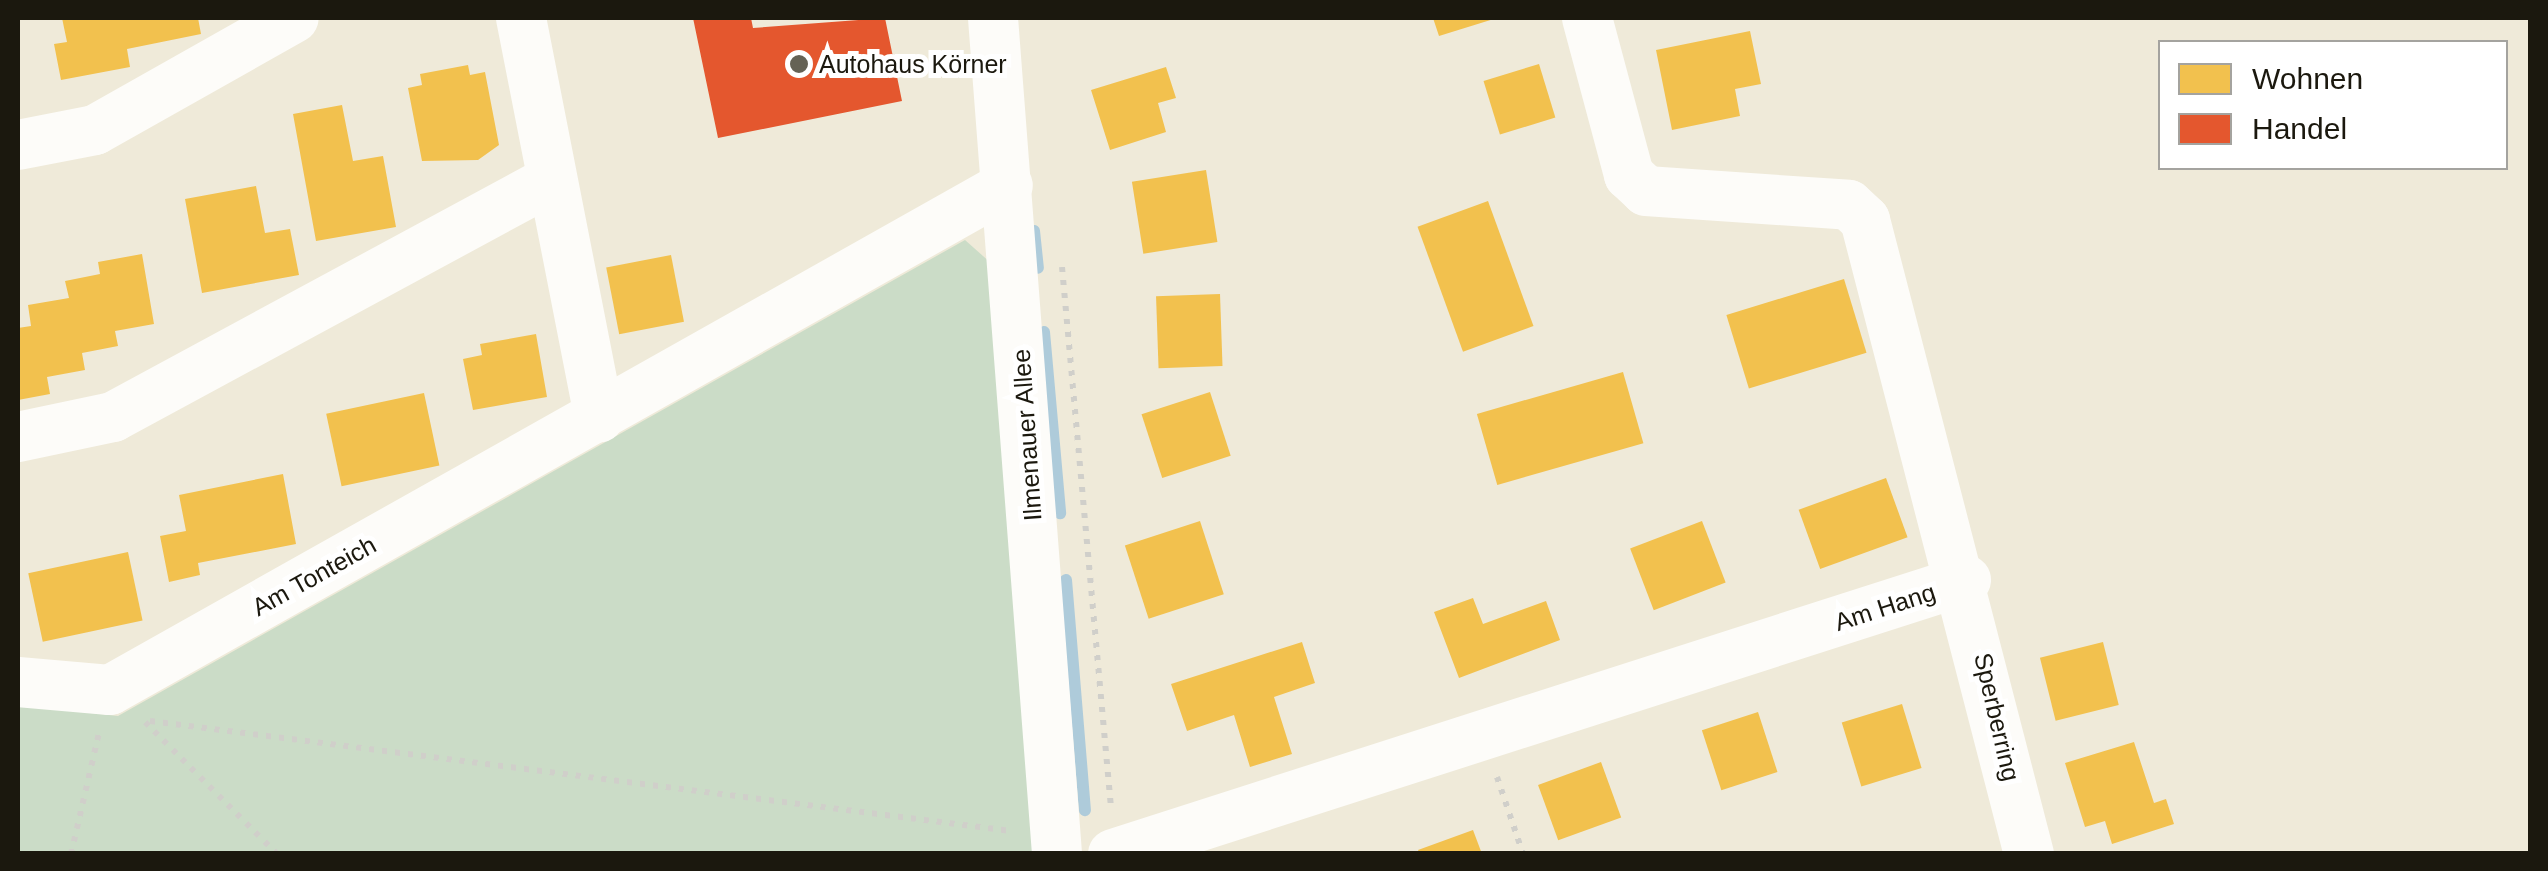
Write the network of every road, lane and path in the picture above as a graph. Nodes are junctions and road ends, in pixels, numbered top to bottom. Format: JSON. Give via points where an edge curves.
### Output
{"nodes":[{"id":1,"x":294,"y":18,"type":"edge"},
{"id":2,"x":520,"y":18,"type":"edge"},
{"id":3,"x":993,"y":18,"type":"edge"},
{"id":4,"x":1587,"y":18,"type":"edge"},
{"id":5,"x":18,"y":145,"type":"edge"},
{"id":6,"x":552,"y":180,"type":"junction"},
{"id":7,"x":1008,"y":185,"type":"junction"},
{"id":8,"x":1060,"y":249,"type":"dead end"},
{"id":9,"x":599,"y":416,"type":"junction"},
{"id":10,"x":18,"y":437,"type":"edge"},
{"id":11,"x":1966,"y":580,"type":"junction"},
{"id":12,"x":18,"y":682,"type":"edge"},
{"id":13,"x":126,"y":705,"type":"junction"},
{"id":14,"x":1484,"y":738,"type":"junction"},
{"id":15,"x":1040,"y":846,"type":"edge"},
{"id":16,"x":1114,"y":853,"type":"edge"},
{"id":17,"x":71,"y":854,"type":"edge"},
{"id":18,"x":277,"y":854,"type":"edge"},
{"id":19,"x":1522,"y":854,"type":"edge"},
{"id":20,"x":2029,"y":854,"type":"edge"}],
"edges":[{"from":1,"to":5,"type":"street","via":[[95,130]]},
{"from":2,"to":6,"type":"street"},
{"from":3,"to":7,"type":"street","name":"Ilmenauer Allee"},
{"from":4,"to":11,"type":"street","name":"Am Hang","via":[[1630,176],[1646,191],[1850,204],[1865,220]]},
{"from":6,"to":9,"type":"street"},
{"from":6,"to":10,"type":"street","via":[[112,416]]},
{"from":7,"to":9,"type":"street","name":"Am Tonteich"},
{"from":7,"to":15,"type":"street","name":"Ilmenauer Allee"},
{"from":8,"to":16,"type":"path"},
{"from":9,"to":13,"type":"street","name":"Am Tonteich"},
{"from":11,"to":14,"type":"street","name":"Am Hang"},
{"from":11,"to":20,"type":"street","name":"Sperberring"},
{"from":12,"to":13,"type":"street"},
{"from":13,"to":15,"type":"path"},
{"from":13,"to":17,"type":"path"},
{"from":13,"to":18,"type":"path"},
{"from":14,"to":16,"type":"street","name":"Am Hang"},
{"from":14,"to":19,"type":"path"}]}
